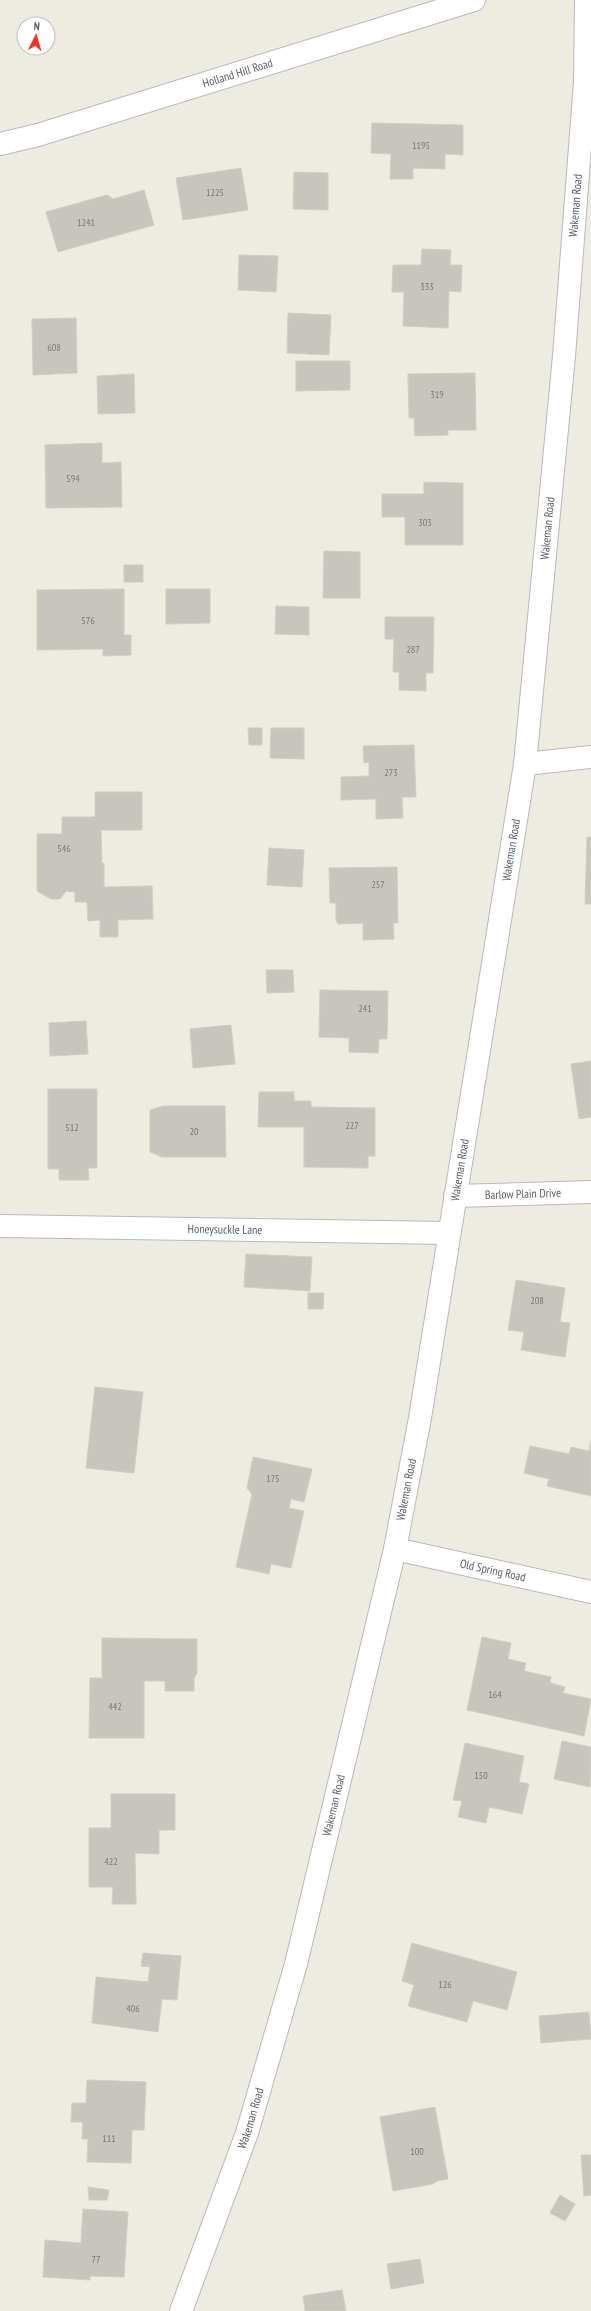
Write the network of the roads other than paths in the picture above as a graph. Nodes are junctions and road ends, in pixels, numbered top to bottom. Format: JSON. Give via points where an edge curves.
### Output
{"nodes":[{"id":1,"x":474,"y":0,"type":"edge"},
{"id":2,"x":586,"y":0,"type":"edge"},
{"id":3,"x":0,"y":144,"type":"edge"},
{"id":4,"x":591,"y":757,"type":"edge"},
{"id":5,"x":525,"y":764,"type":"junction"},
{"id":6,"x":591,"y":1192,"type":"edge"},
{"id":7,"x":455,"y":1196,"type":"junction"},
{"id":8,"x":0,"y":1226,"type":"edge"},
{"id":9,"x":449,"y":1233,"type":"junction"},
{"id":10,"x":394,"y":1549,"type":"junction"},
{"id":11,"x":591,"y":1592,"type":"edge"},
{"id":12,"x":181,"y":2311,"type":"edge"}],
"edges":[{"from":1,"to":3,"type":"street","name":"Holland Hill Road"},
{"from":2,"to":5,"type":"street","name":"Wakeman Road","via":[[585,82],[564,356]]},
{"from":4,"to":5,"type":"street"},
{"from":5,"to":7,"type":"street","name":"Wakeman Road"},
{"from":6,"to":7,"type":"street","name":"Barlow Plain Drive"},
{"from":7,"to":9,"type":"street","name":"Wakeman Road"},
{"from":8,"to":9,"type":"street","name":"Honeysuckle Lane"},
{"from":9,"to":10,"type":"street","name":"Wakeman Road","via":[[420,1418]]},
{"from":10,"to":11,"type":"street","name":"Old Spring Road"},
{"from":10,"to":12,"type":"street","name":"Wakeman Road","via":[[296,1964],[247,2133]]}]}
